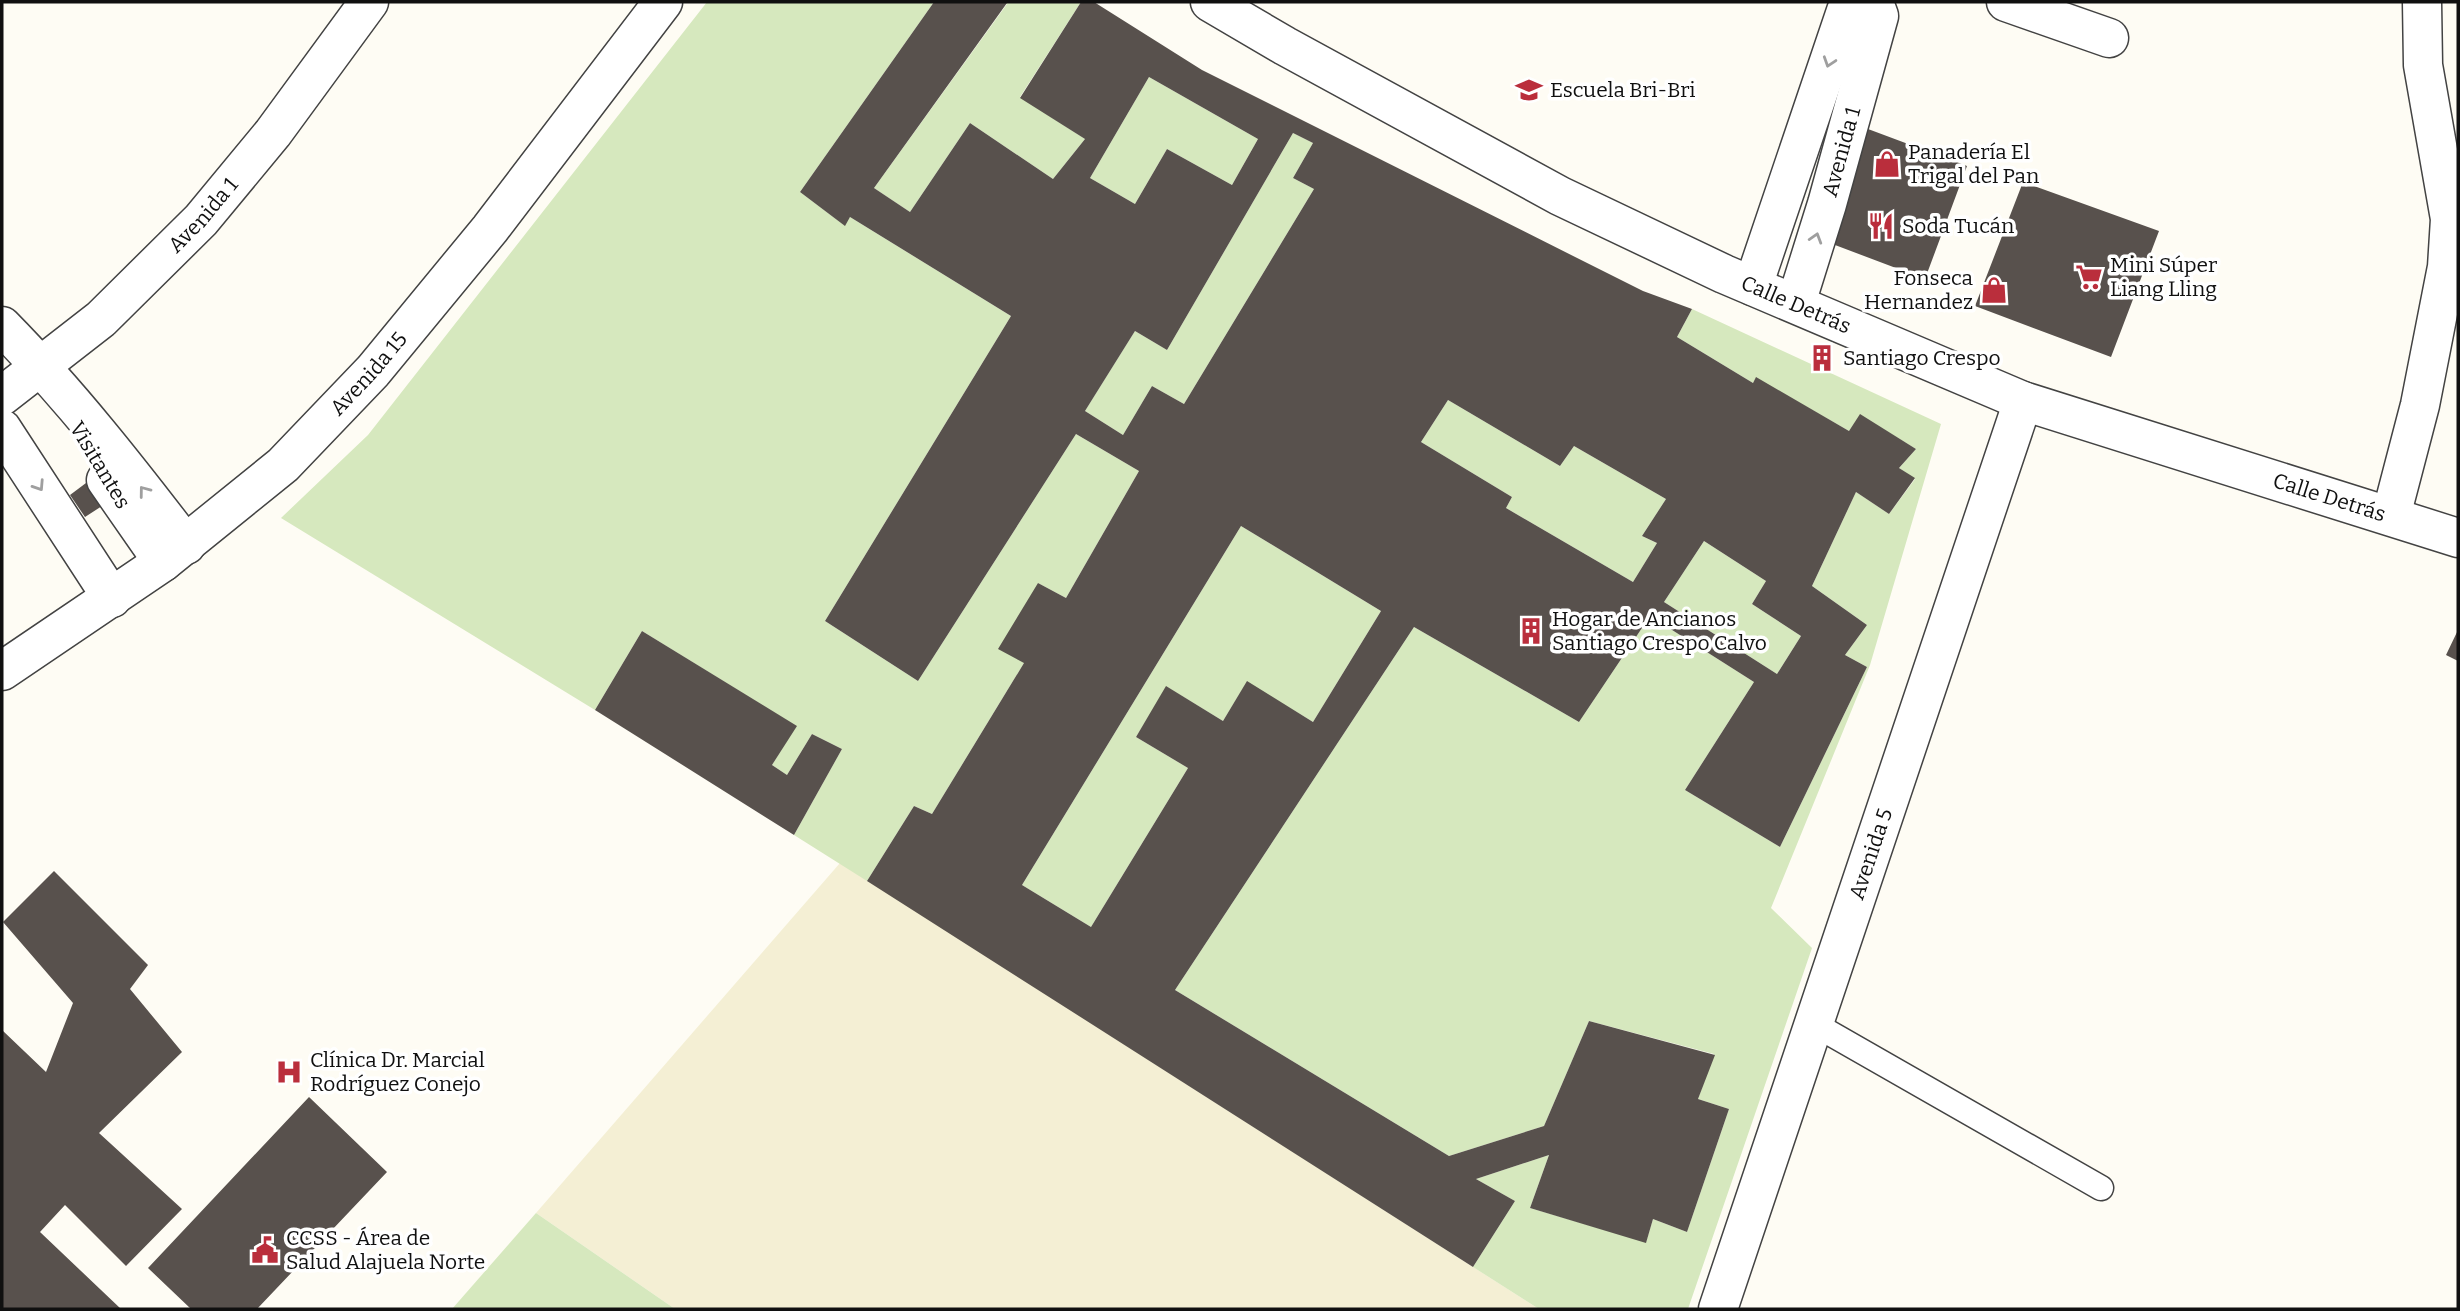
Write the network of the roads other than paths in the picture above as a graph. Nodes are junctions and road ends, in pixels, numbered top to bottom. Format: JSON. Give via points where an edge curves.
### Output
{"nodes":[{"id":1,"x":369,"y":2,"type":"edge"},
{"id":2,"x":663,"y":2,"type":"edge"},
{"id":3,"x":1210,"y":2,"type":"edge"},
{"id":4,"x":1857,"y":2,"type":"edge"},
{"id":5,"x":1874,"y":2,"type":"edge"},
{"id":6,"x":2006,"y":2,"type":"edge"},
{"id":7,"x":2422,"y":2,"type":"edge"},
{"id":8,"x":2109,"y":38,"type":"dead end"},
{"id":9,"x":1753,"y":286,"type":"junction"},
{"id":10,"x":1796,"y":303,"type":"junction"},
{"id":11,"x":2,"y":326,"type":"edge"},
{"id":12,"x":41,"y":366,"type":"junction"},
{"id":13,"x":2,"y":396,"type":"edge"},
{"id":14,"x":2023,"y":401,"type":"junction"},
{"id":15,"x":2,"y":429,"type":"edge"},
{"id":16,"x":2392,"y":516,"type":"junction"},
{"id":17,"x":2458,"y":538,"type":"edge"},
{"id":18,"x":174,"y":554,"type":"junction"},
{"id":19,"x":112,"y":598,"type":"junction"},
{"id":20,"x":2,"y":671,"type":"edge"},
{"id":21,"x":1814,"y":1024,"type":"junction"},
{"id":22,"x":2101,"y":1188,"type":"dead end"},
{"id":23,"x":1718,"y":1309,"type":"edge"}],
"edges":[{"from":1,"to":12,"type":"street","name":"Avenida 1","via":[[273,133],[201,220],[101,319]]},
{"from":2,"to":18,"type":"street","name":"Avenida 15","via":[[490,229],[373,370],[284,465]]},
{"from":3,"to":9,"type":"street","name":"Calle Detrás","via":[[1560,196]]},
{"from":4,"to":9,"type":"street","name":"Avenida 1","one_way":true,"via":[[1846,11]]},
{"from":10,"to":5,"type":"street","name":"Avenida 1","one_way":true,"via":[[1879,16]]},
{"from":6,"to":8,"type":"street"},
{"from":7,"to":16,"type":"street","via":[[2423,65],[2450,219],[2447,267]]},
{"from":9,"to":10,"type":"street","name":"Calle Detrás"},
{"from":10,"to":14,"type":"street","name":"Calle Detrás"},
{"from":11,"to":12,"type":"street"},
{"from":12,"to":13,"type":"street","name":"Avenida 1"},
{"from":12,"to":18,"type":"street","via":[[132,475]]},
{"from":14,"to":16,"type":"street","name":"Calle Detrás"},
{"from":14,"to":21,"type":"street","name":"Avenida 5"},
{"from":15,"to":19,"type":"street","one_way":true},
{"from":16,"to":17,"type":"street","name":"Calle Detrás"},
{"from":18,"to":19,"type":"street","name":"Avenida 15"},
{"from":19,"to":20,"type":"street","name":"Avenida 15"},
{"from":21,"to":22,"type":"lane"},
{"from":21,"to":23,"type":"street","name":"Avenida 5"}]}
